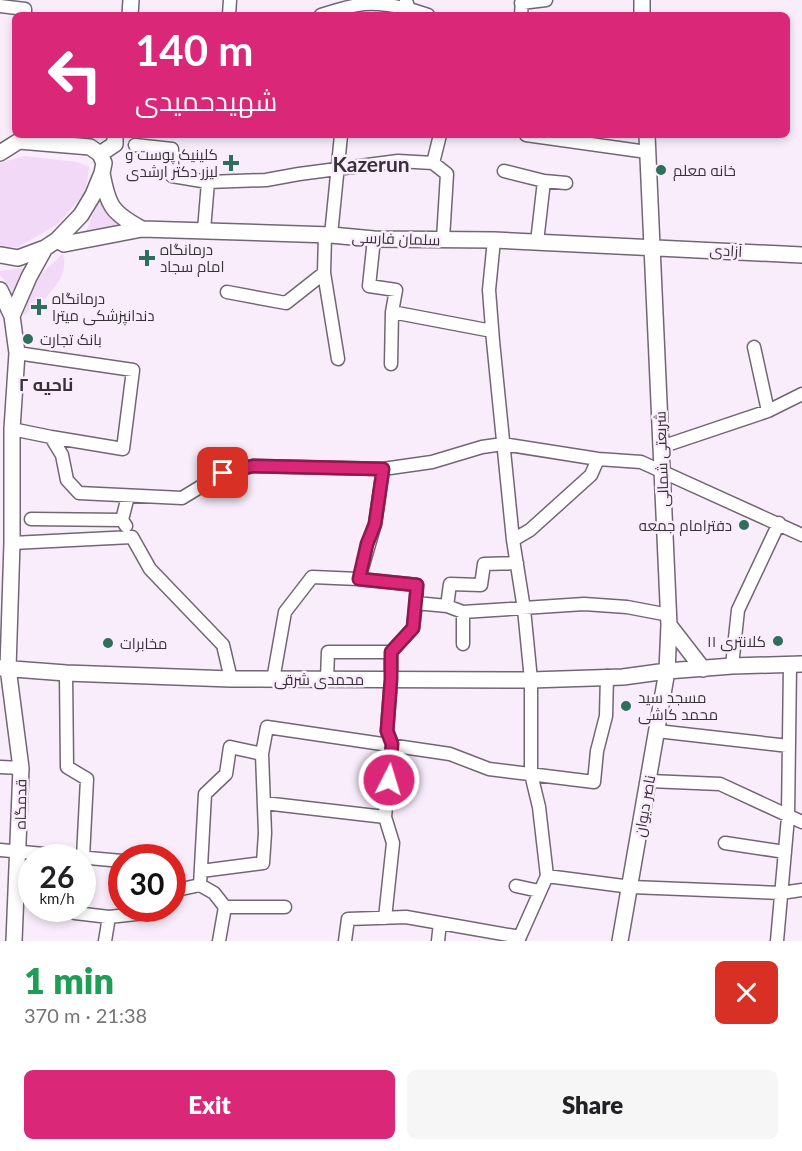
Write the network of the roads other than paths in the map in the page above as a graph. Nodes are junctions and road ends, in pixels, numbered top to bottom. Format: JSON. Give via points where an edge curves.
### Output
{"nodes":[{"id":1,"x":546,"y":0,"type":"edge"},
{"id":2,"x":0,"y":6,"type":"edge"},
{"id":3,"x":521,"y":6,"type":"edge"},
{"id":4,"x":406,"y":8,"type":"edge"},
{"id":5,"x":26,"y":12,"type":"edge"},
{"id":6,"x":330,"y":12,"type":"edge"},
{"id":7,"x":115,"y":138,"type":"edge"},
{"id":8,"x":341,"y":138,"type":"edge"},
{"id":9,"x":439,"y":138,"type":"edge"},
{"id":10,"x":547,"y":138,"type":"edge"},
{"id":11,"x":646,"y":138,"type":"edge"},
{"id":12,"x":135,"y":145,"type":"dead end"},
{"id":13,"x":1,"y":151,"type":"edge"},
{"id":14,"x":647,"y":152,"type":"junction"},
{"id":15,"x":100,"y":154,"type":"junction"},
{"id":16,"x":433,"y":162,"type":"junction"},
{"id":17,"x":337,"y":169,"type":"junction"},
{"id":18,"x":504,"y":171,"type":"dead end"},
{"id":19,"x":102,"y":173,"type":"junction"},
{"id":20,"x":544,"y":181,"type":"junction"},
{"id":21,"x":208,"y":182,"type":"junction"},
{"id":22,"x":566,"y":183,"type":"dead end"},
{"id":23,"x":142,"y":229,"type":"junction"},
{"id":24,"x":204,"y":230,"type":"junction"},
{"id":25,"x":328,"y":235,"type":"junction"},
{"id":26,"x":374,"y":239,"type":"junction"},
{"id":27,"x":443,"y":239,"type":"junction"},
{"id":28,"x":494,"y":240,"type":"junction"},
{"id":29,"x":537,"y":242,"type":"junction"},
{"id":30,"x":51,"y":244,"type":"junction"},
{"id":31,"x":650,"y":246,"type":"junction"},
{"id":32,"x":0,"y":255,"type":"edge"},
{"id":33,"x":802,"y":255,"type":"edge"},
{"id":34,"x":324,"y":273,"type":"junction"},
{"id":35,"x":0,"y":290,"type":"edge"},
{"id":36,"x":227,"y":292,"type":"dead end"},
{"id":37,"x":393,"y":312,"type":"junction"},
{"id":38,"x":12,"y":316,"type":"junction"},
{"id":39,"x":492,"y":331,"type":"junction"},
{"id":40,"x":754,"y":347,"type":"dead end"},
{"id":41,"x":17,"y":353,"type":"junction"},
{"id":42,"x":338,"y":359,"type":"dead end"},
{"id":43,"x":391,"y":364,"type":"dead end"},
{"id":44,"x":802,"y":394,"type":"edge"},
{"id":45,"x":768,"y":411,"type":"junction"},
{"id":46,"x":12,"y":429,"type":"junction"},
{"id":47,"x":51,"y":438,"type":"junction"},
{"id":48,"x":503,"y":444,"type":"junction"},
{"id":49,"x":661,"y":447,"type":"junction"},
{"id":50,"x":598,"y":459,"type":"junction"},
{"id":51,"x":383,"y":469,"type":"junction"},
{"id":52,"x":661,"y":471,"type":"junction"},
{"id":53,"x":128,"y":496,"type":"junction"},
{"id":54,"x":31,"y":519,"type":"dead end"},
{"id":55,"x":122,"y":520,"type":"junction"},
{"id":56,"x":779,"y":522,"type":"junction"},
{"id":57,"x":802,"y":535,"type":"edge"},
{"id":58,"x":132,"y":537,"type":"junction"},
{"id":59,"x":513,"y":540,"type":"junction"},
{"id":60,"x":12,"y":543,"type":"junction"},
{"id":61,"x":517,"y":563,"type":"junction"},
{"id":62,"x":359,"y":579,"type":"junction"},
{"id":63,"x":416,"y":603,"type":"junction"},
{"id":64,"x":447,"y":606,"type":"junction"},
{"id":65,"x":524,"y":609,"type":"junction"},
{"id":66,"x":463,"y":612,"type":"junction"},
{"id":67,"x":669,"y":620,"type":"junction"},
{"id":68,"x":463,"y":644,"type":"dead end"},
{"id":69,"x":391,"y":652,"type":"junction"},
{"id":70,"x":796,"y":664,"type":"edge"},
{"id":71,"x":732,"y":666,"type":"junction"},
{"id":72,"x":4,"y":668,"type":"edge"},
{"id":73,"x":703,"y":669,"type":"junction"},
{"id":74,"x":667,"y":671,"type":"junction"},
{"id":75,"x":66,"y":673,"type":"junction"},
{"id":76,"x":607,"y":676,"type":"junction"},
{"id":77,"x":327,"y":679,"type":"junction"},
{"id":78,"x":391,"y":679,"type":"junction"},
{"id":79,"x":231,"y":680,"type":"junction"},
{"id":80,"x":273,"y":680,"type":"junction"},
{"id":81,"x":531,"y":680,"type":"junction"},
{"id":82,"x":657,"y":731,"type":"junction"},
{"id":83,"x":392,"y":744,"type":"junction"},
{"id":84,"x":789,"y":746,"type":"junction"},
{"id":85,"x":262,"y":754,"type":"junction"},
{"id":86,"x":0,"y":767,"type":"edge"},
{"id":87,"x":21,"y":768,"type":"junction"},
{"id":88,"x":531,"y":774,"type":"junction"},
{"id":89,"x":649,"y":781,"type":"junction"},
{"id":90,"x":264,"y":803,"type":"junction"},
{"id":91,"x":386,"y":817,"type":"junction"},
{"id":92,"x":788,"y":817,"type":"junction"},
{"id":93,"x":802,"y":822,"type":"edge"},
{"id":94,"x":725,"y":843,"type":"dead end"},
{"id":95,"x":18,"y":844,"type":"edge"},
{"id":96,"x":84,"y":844,"type":"edge"},
{"id":97,"x":0,"y":850,"type":"edge"},
{"id":98,"x":18,"y":851,"type":"joint"},
{"id":99,"x":785,"y":852,"type":"junction"},
{"id":100,"x":201,"y":871,"type":"junction"},
{"id":101,"x":547,"y":876,"type":"junction"},
{"id":102,"x":200,"y":885,"type":"junction"},
{"id":103,"x":516,"y":886,"type":"dead end"},
{"id":104,"x":631,"y":887,"type":"junction"},
{"id":105,"x":186,"y":888,"type":"edge"},
{"id":106,"x":802,"y":890,"type":"edge"},
{"id":107,"x":539,"y":891,"type":"junction"},
{"id":108,"x":781,"y":893,"type":"junction"},
{"id":109,"x":225,"y":907,"type":"junction"},
{"id":110,"x":285,"y":907,"type":"dead end"},
{"id":111,"x":385,"y":918,"type":"junction"},
{"id":112,"x":108,"y":922,"type":"edge"},
{"id":113,"x":440,"y":923,"type":"junction"},
{"id":114,"x":519,"y":939,"type":"edge"},
{"id":115,"x":14,"y":941,"type":"edge"},
{"id":116,"x":105,"y":941,"type":"edge"},
{"id":117,"x":219,"y":941,"type":"edge"},
{"id":118,"x":345,"y":941,"type":"edge"},
{"id":119,"x":438,"y":941,"type":"edge"},
{"id":120,"x":620,"y":941,"type":"edge"},
{"id":121,"x":777,"y":941,"type":"edge"}],
"edges":[{"from":1,"to":3,"type":"street"},
{"from":2,"to":5,"type":"street"},
{"from":4,"to":6,"type":"street","via":[[360,2]]},
{"from":7,"to":15,"type":"main road","via":[[115,144]]},
{"from":8,"to":17,"type":"street"},
{"from":9,"to":16,"type":"street"},
{"from":10,"to":14,"type":"street"},
{"from":11,"to":14,"type":"main road","name":"شریعتی شمالی"},
{"from":12,"to":21,"type":"street","via":[[172,148],[172,177]]},
{"from":13,"to":15,"type":"main road","via":[[19,141],[90,147]]},
{"from":14,"to":31,"type":"main road","name":"شریعتی شمالی"},
{"from":15,"to":19,"type":"main road","via":[[104,163]]},
{"from":16,"to":17,"type":"street","via":[[398,161]]},
{"from":16,"to":27,"type":"street","via":[[447,174]]},
{"from":17,"to":21,"type":"street","via":[[266,180]]},
{"from":17,"to":25,"type":"street"},
{"from":18,"to":20,"type":"street"},
{"from":19,"to":23,"type":"main road","via":[[107,199],[121,218]]},
{"from":19,"to":30,"type":"main road","via":[[81,215]]},
{"from":20,"to":22,"type":"street"},
{"from":20,"to":29,"type":"street"},
{"from":21,"to":24,"type":"street"},
{"from":23,"to":24,"type":"main road","name":"سلمان فارسی"},
{"from":23,"to":30,"type":"main road","name":"سلمان فارسی"},
{"from":24,"to":25,"type":"main road","name":"سلمان فارسی"},
{"from":25,"to":26,"type":"main road","name":"سلمان فارسی"},
{"from":25,"to":34,"type":"street"},
{"from":26,"to":27,"type":"main road","name":"سلمان فارسی"},
{"from":26,"to":37,"type":"street","via":[[369,286],[396,290]]},
{"from":27,"to":28,"type":"main road","name":"سلمان فارسی"},
{"from":28,"to":29,"type":"main road","name":"سلمان فارسی"},
{"from":28,"to":39,"type":"street","via":[[489,290]]},
{"from":29,"to":31,"type":"main road","name":"سلمان فارسی"},
{"from":30,"to":32,"type":"main road","via":[[18,258]]},
{"from":30,"to":38,"type":"main road","via":[[29,277]]},
{"from":31,"to":33,"type":"main road","name":"آزادی"},
{"from":31,"to":49,"type":"main road","name":"شریعتی شمالی"},
{"from":34,"to":36,"type":"street","via":[[286,303]]},
{"from":34,"to":42,"type":"street"},
{"from":35,"to":38,"type":"main road"},
{"from":37,"to":39,"type":"street"},
{"from":37,"to":43,"type":"street"},
{"from":38,"to":41,"type":"main road","name":"قدمگاه"},
{"from":39,"to":48,"type":"street"},
{"from":40,"to":45,"type":"street"},
{"from":41,"to":46,"type":"main road","name":"قدمگاه"},
{"from":41,"to":47,"type":"street","via":[[133,370],[123,449]]},
{"from":44,"to":45,"type":"street"},
{"from":45,"to":49,"type":"street"},
{"from":46,"to":47,"type":"street"},
{"from":46,"to":60,"type":"main road","name":"قدمگاه"},
{"from":47,"to":53,"type":"street","via":[[62,455],[67,480],[79,493]]},
{"from":48,"to":50,"type":"street"},
{"from":48,"to":51,"type":"street","via":[[432,462]]},
{"from":48,"to":59,"type":"street"},
{"from":49,"to":52,"type":"main road","name":"شریعتی شمالی"},
{"from":50,"to":52,"type":"street","via":[[641,462]]},
{"from":50,"to":59,"type":"street","via":[[591,475],[530,530]]},
{"from":51,"to":53,"type":"street","via":[[253,466],[223,473],[182,498]]},
{"from":51,"to":62,"type":"street","via":[[375,524]]},
{"from":52,"to":56,"type":"street"},
{"from":52,"to":67,"type":"main road","name":"شریعتی شمالی"},
{"from":53,"to":55,"type":"street"},
{"from":54,"to":55,"type":"street"},
{"from":55,"to":58,"type":"street"},
{"from":56,"to":57,"type":"street"},
{"from":56,"to":71,"type":"street","via":[[738,610]]},
{"from":58,"to":60,"type":"street"},
{"from":58,"to":79,"type":"street","via":[[150,569],[223,645]]},
{"from":59,"to":61,"type":"street"},
{"from":60,"to":72,"type":"main road","name":"قدمگاه"},
{"from":61,"to":64,"type":"street","via":[[484,564],[481,585],[450,584]]},
{"from":61,"to":65,"type":"street"},
{"from":62,"to":63,"type":"street","via":[[417,585]]},
{"from":62,"to":80,"type":"street","via":[[312,577],[285,612]]},
{"from":63,"to":64,"type":"street"},
{"from":63,"to":69,"type":"street","via":[[413,628]]},
{"from":64,"to":66,"type":"street"},
{"from":65,"to":66,"type":"street"},
{"from":65,"to":67,"type":"street","via":[[584,604],[627,607]]},
{"from":65,"to":81,"type":"street"},
{"from":66,"to":68,"type":"street"},
{"from":67,"to":73,"type":"main road"},
{"from":67,"to":74,"type":"main road","name":"شریعتی شمالی"},
{"from":69,"to":77,"type":"street","via":[[328,652]]},
{"from":69,"to":78,"type":"street"},
{"from":70,"to":71,"type":"main road","name":"محمدی شرقی"},
{"from":70,"to":84,"type":"street"},
{"from":71,"to":73,"type":"main road","name":"محمدی شرقی"},
{"from":72,"to":75,"type":"main road","name":"محمدی شرقی"},
{"from":72,"to":87,"type":"main road","name":"قدمگاه"},
{"from":73,"to":74,"type":"main road","name":"محمدی شرقی"},
{"from":74,"to":76,"type":"main road","name":"محمدی شرقی"},
{"from":74,"to":82,"type":"main road","name":"ناصر دیوان"},
{"from":75,"to":79,"type":"main road","name":"محمدی شرقی"},
{"from":75,"to":96,"type":"street","via":[[67,767],[87,779]]},
{"from":76,"to":81,"type":"main road","name":"محمدی شرقی"},
{"from":76,"to":88,"type":"street","via":[[606,716],[594,782]]},
{"from":77,"to":78,"type":"main road","name":"محمدی شرقی"},
{"from":77,"to":80,"type":"main road","name":"محمدی شرقی"},
{"from":78,"to":81,"type":"main road","name":"محمدی شرقی"},
{"from":78,"to":83,"type":"street","via":[[387,731]]},
{"from":79,"to":80,"type":"main road","name":"محمدی شرقی"},
{"from":81,"to":88,"type":"street"},
{"from":82,"to":84,"type":"street"},
{"from":82,"to":89,"type":"main road","name":"ناصر دیوان"},
{"from":83,"to":85,"type":"street","via":[[267,727]]},
{"from":83,"to":88,"type":"street","via":[[450,753],[489,769]]},
{"from":83,"to":91,"type":"street"},
{"from":84,"to":92,"type":"street"},
{"from":85,"to":90,"type":"street"},
{"from":85,"to":100,"type":"street","via":[[230,747],[226,774],[205,794]]},
{"from":86,"to":87,"type":"street"},
{"from":87,"to":95,"type":"main road","name":"قدمگاه"},
{"from":88,"to":101,"type":"street"},
{"from":89,"to":92,"type":"street","via":[[720,784]]},
{"from":89,"to":104,"type":"main road","name":"ناصر دیوان"},
{"from":90,"to":91,"type":"street"},
{"from":90,"to":100,"type":"street","via":[[263,863]]},
{"from":91,"to":111,"type":"street","via":[[393,843]]},
{"from":92,"to":93,"type":"street"},
{"from":92,"to":99,"type":"street"},
{"from":94,"to":99,"type":"street"},
{"from":97,"to":98,"type":"street"},
{"from":98,"to":115,"type":"main road","name":"قدمگاه"},
{"from":99,"to":108,"type":"street"},
{"from":100,"to":102,"type":"street"},
{"from":101,"to":104,"type":"street"},
{"from":101,"to":107,"type":"street"},
{"from":102,"to":105,"type":"street"},
{"from":102,"to":109,"type":"street","via":[[214,893]]},
{"from":103,"to":107,"type":"street"},
{"from":104,"to":108,"type":"street"},
{"from":104,"to":120,"type":"main road","name":"ناصر دیوان"},
{"from":106,"to":108,"type":"street"},
{"from":107,"to":114,"type":"street"},
{"from":108,"to":121,"type":"street"},
{"from":109,"to":110,"type":"street"},
{"from":109,"to":117,"type":"street"},
{"from":111,"to":113,"type":"street"},
{"from":111,"to":118,"type":"street","via":[[348,919]]},
{"from":112,"to":116,"type":"street"},
{"from":113,"to":114,"type":"street"},
{"from":113,"to":119,"type":"street"}]}
